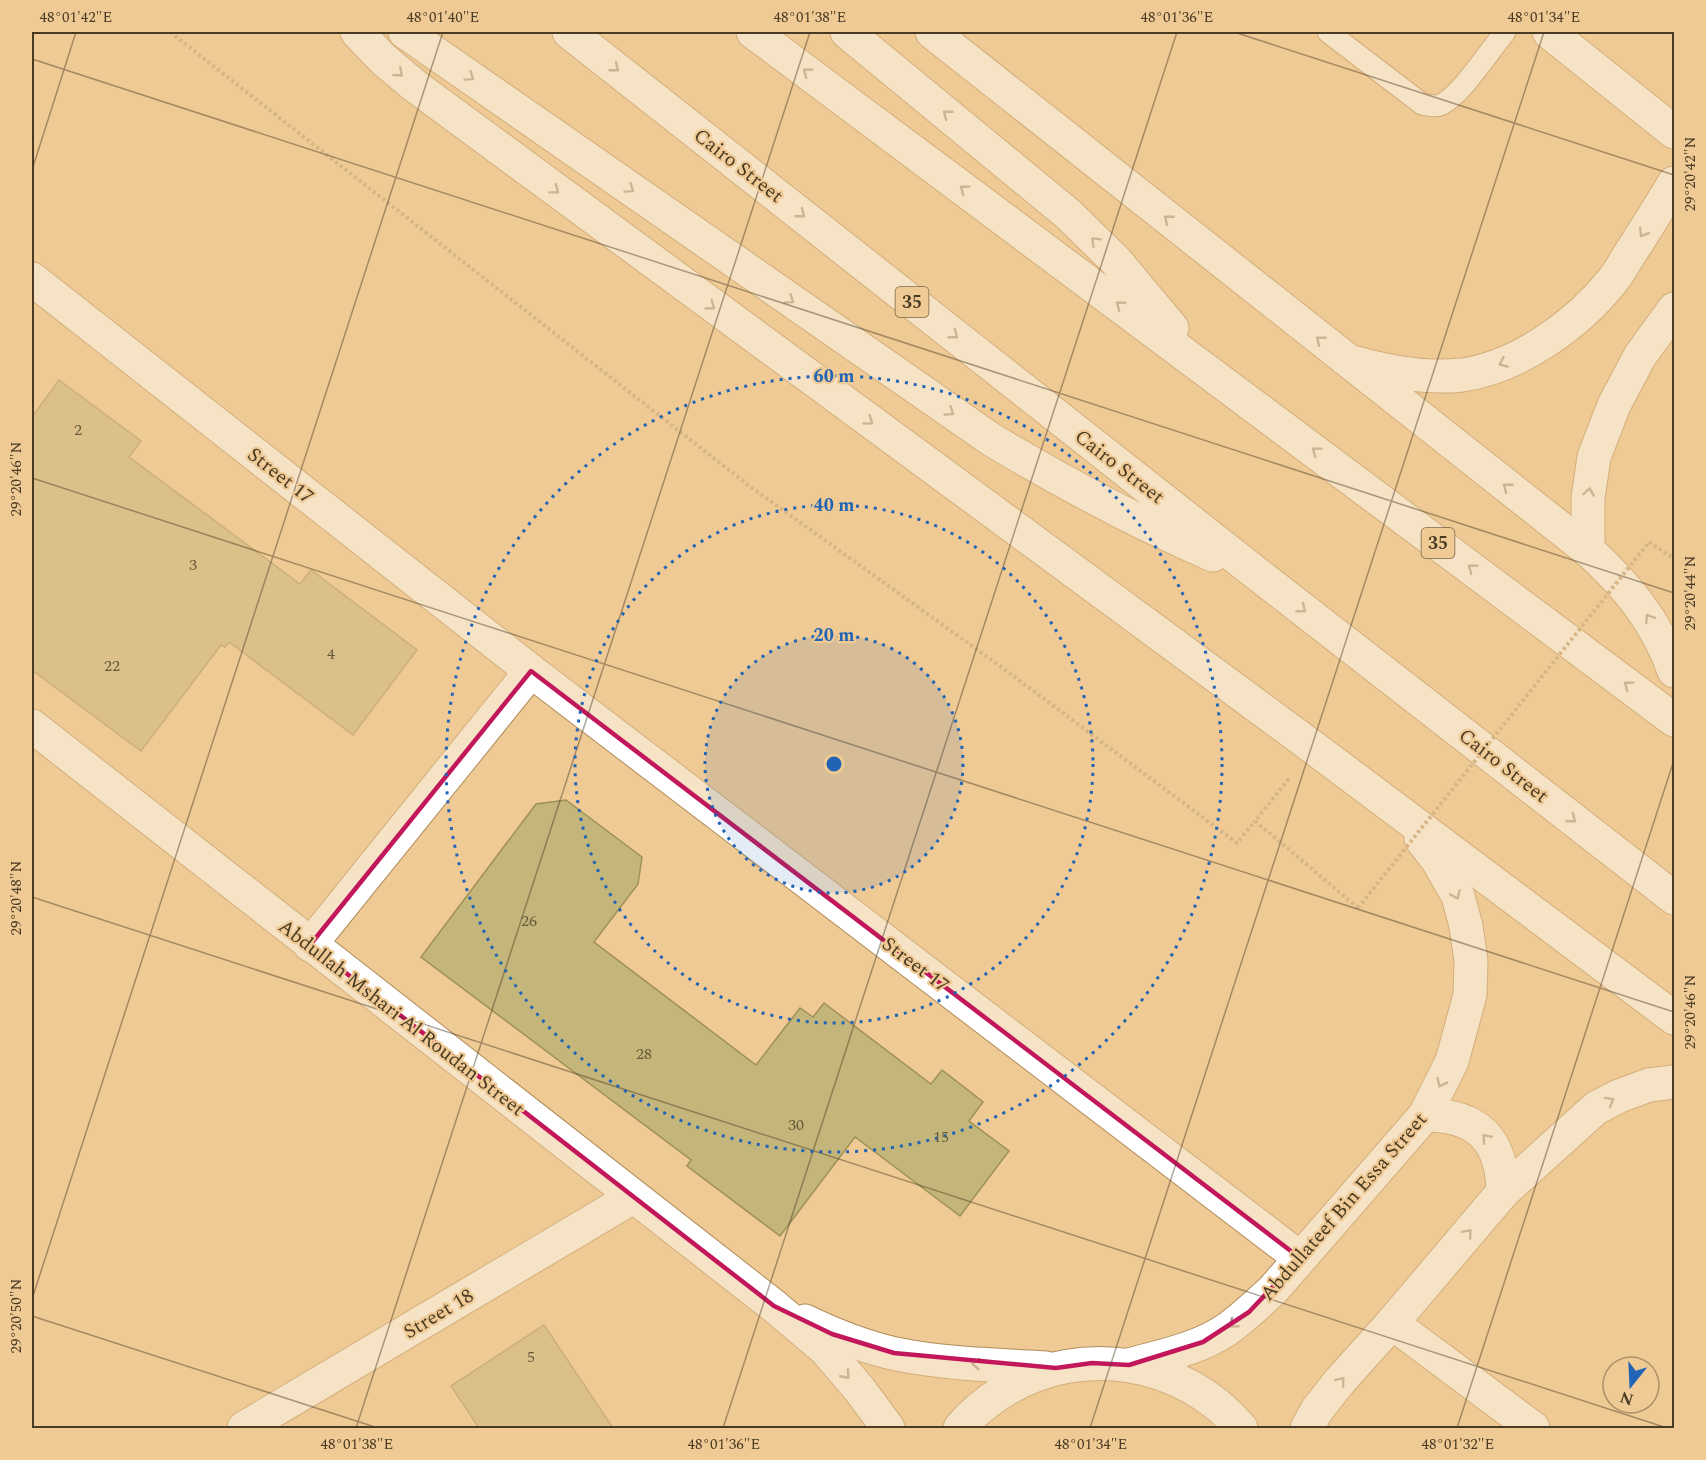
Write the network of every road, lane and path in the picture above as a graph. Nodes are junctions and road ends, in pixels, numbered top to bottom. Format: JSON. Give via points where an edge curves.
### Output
{"nodes":[{"id":1,"x":170,"y":32,"type":"edge"},
{"id":2,"x":357,"y":32,"type":"edge"},
{"id":3,"x":405,"y":32,"type":"edge"},
{"id":4,"x":569,"y":32,"type":"edge"},
{"id":5,"x":753,"y":32,"type":"edge"},
{"id":6,"x":847,"y":32,"type":"edge"},
{"id":7,"x":932,"y":32,"type":"edge"},
{"id":8,"x":1328,"y":32,"type":"edge"},
{"id":9,"x":1504,"y":32,"type":"edge"},
{"id":10,"x":1549,"y":32,"type":"edge"},
{"id":11,"x":1674,"y":132,"type":"edge"},
{"id":12,"x":1674,"y":183,"type":"edge"},
{"id":13,"x":32,"y":279,"type":"edge"},
{"id":14,"x":1674,"y":309,"type":"edge"},
{"id":15,"x":1345,"y":360,"type":"junction"},
{"id":16,"x":1201,"y":365,"type":"junction"},
{"id":17,"x":1588,"y":550,"type":"junction"},
{"id":18,"x":1674,"y":559,"type":"edge"},
{"id":19,"x":1256,"y":573,"type":"junction"},
{"id":20,"x":531,"y":671,"type":"junction"},
{"id":21,"x":1674,"y":671,"type":"edge"},
{"id":22,"x":1674,"y":720,"type":"edge"},
{"id":23,"x":32,"y":726,"type":"edge"},
{"id":24,"x":1314,"y":748,"type":"junction"},
{"id":25,"x":1400,"y":812,"type":"junction"},
{"id":26,"x":1256,"y":821,"type":"junction"},
{"id":27,"x":1674,"y":898,"type":"edge"},
{"id":28,"x":310,"y":945,"type":"junction"},
{"id":29,"x":1674,"y":1018,"type":"edge"},
{"id":30,"x":1674,"y":1082,"type":"edge"},
{"id":31,"x":1425,"y":1115,"type":"junction"},
{"id":32,"x":1503,"y":1192,"type":"junction"},
{"id":33,"x":633,"y":1197,"type":"junction"},
{"id":34,"x":1300,"y":1258,"type":"junction"},
{"id":35,"x":774,"y":1306,"type":"junction"},
{"id":36,"x":1392,"y":1323,"type":"junction"},
{"id":37,"x":1129,"y":1365,"type":"junction"},
{"id":38,"x":1056,"y":1368,"type":"junction"},
{"id":39,"x":244,"y":1428,"type":"edge"},
{"id":40,"x":888,"y":1428,"type":"edge"},
{"id":41,"x":960,"y":1428,"type":"edge"},
{"id":42,"x":1241,"y":1428,"type":"edge"},
{"id":43,"x":1307,"y":1428,"type":"edge"},
{"id":44,"x":1533,"y":1428,"type":"edge"}],
"edges":[{"from":1,"to":26,"type":"path","via":[[748,485],[1237,843]]},
{"from":2,"to":24,"type":"street","one_way":true,"via":[[415,86]]},
{"from":3,"to":19,"type":"street","one_way":true,"via":[[992,440],[1121,513]]},
{"from":4,"to":19,"type":"street","name":"Cairo Street","number":"35","one_way":true},
{"from":16,"to":5,"type":"street","number":"35","one_way":true},
{"from":16,"to":6,"type":"street","one_way":true,"via":[[1160,312],[1068,214]]},
{"from":15,"to":7,"type":"street","one_way":true},
{"from":8,"to":9,"type":"lane","via":[[1422,104],[1437,106],[1458,91]]},
{"from":10,"to":11,"type":"street"},
{"from":12,"to":15,"type":"street","one_way":true,"via":[[1614,279],[1580,314],[1524,353],[1490,369],[1460,375],[1417,375]]},
{"from":13,"to":20,"type":"street","name":"Street 17"},
{"from":17,"to":14,"type":"street","one_way":true,"via":[[1588,498],[1594,457],[1614,405],[1635,366]]},
{"from":17,"to":15,"type":"street","one_way":true},
{"from":22,"to":16,"type":"street","number":"35","one_way":true},
{"from":21,"to":17,"type":"street","one_way":true,"via":[[1646,613],[1619,579]]},
{"from":18,"to":26,"type":"path","bridge":true,"via":[[1649,542],[1358,908]]},
{"from":19,"to":27,"type":"street","name":"Cairo Street","number":"35","one_way":true},
{"from":20,"to":28,"type":"street"},
{"from":20,"to":34,"type":"street","name":"Street 17"},
{"from":23,"to":28,"type":"street","name":"Abdullah Mshari Al Roudan Street"},
{"from":24,"to":25,"type":"street"},
{"from":24,"to":26,"type":"path"},
{"from":25,"to":29,"type":"street"},
{"from":25,"to":31,"type":"street","name":"Abdullateef Bin Essa Street","one_way":true,"via":[[1438,861],[1458,896],[1471,961],[1470,995],[1462,1028],[1452,1061]]},
{"from":28,"to":33,"type":"street","name":"Abdullah Mshari Al Roudan Street"},
{"from":32,"to":30,"type":"street","one_way":true,"via":[[1596,1108],[1649,1084]]},
{"from":32,"to":31,"type":"street","one_way":true,"via":[[1499,1161],[1484,1134],[1446,1115]]},
{"from":31,"to":34,"type":"street","name":"Abdullateef Bin Essa Street"},
{"from":36,"to":32,"type":"street","one_way":true},
{"from":33,"to":35,"type":"street","name":"Abdullah Mshari Al Roudan Street"},
{"from":33,"to":39,"type":"street","name":"Street 18"},
{"from":34,"to":37,"type":"street","name":"Abdullateef Bin Essa Street","one_way":true,"via":[[1272,1291],[1224,1331],[1170,1354]]},
{"from":38,"to":35,"type":"street","name":"Abdullah Mshari Al Roudan Street","one_way":true,"via":[[958,1363],[894,1353],[832,1334]]},
{"from":35,"to":40,"type":"street","name":"Abdullah Mshari Al Roudan Street","one_way":true,"via":[[826,1350]]},
{"from":43,"to":36,"type":"street","one_way":true,"via":[[1339,1382]]},
{"from":36,"to":44,"type":"street"},
{"from":37,"to":38,"type":"street","via":[[1092,1363]]},
{"from":37,"to":42,"type":"street","via":[[1165,1374],[1198,1390]]},
{"from":38,"to":41,"type":"street","via":[[1021,1381],[989,1400]]}]}
